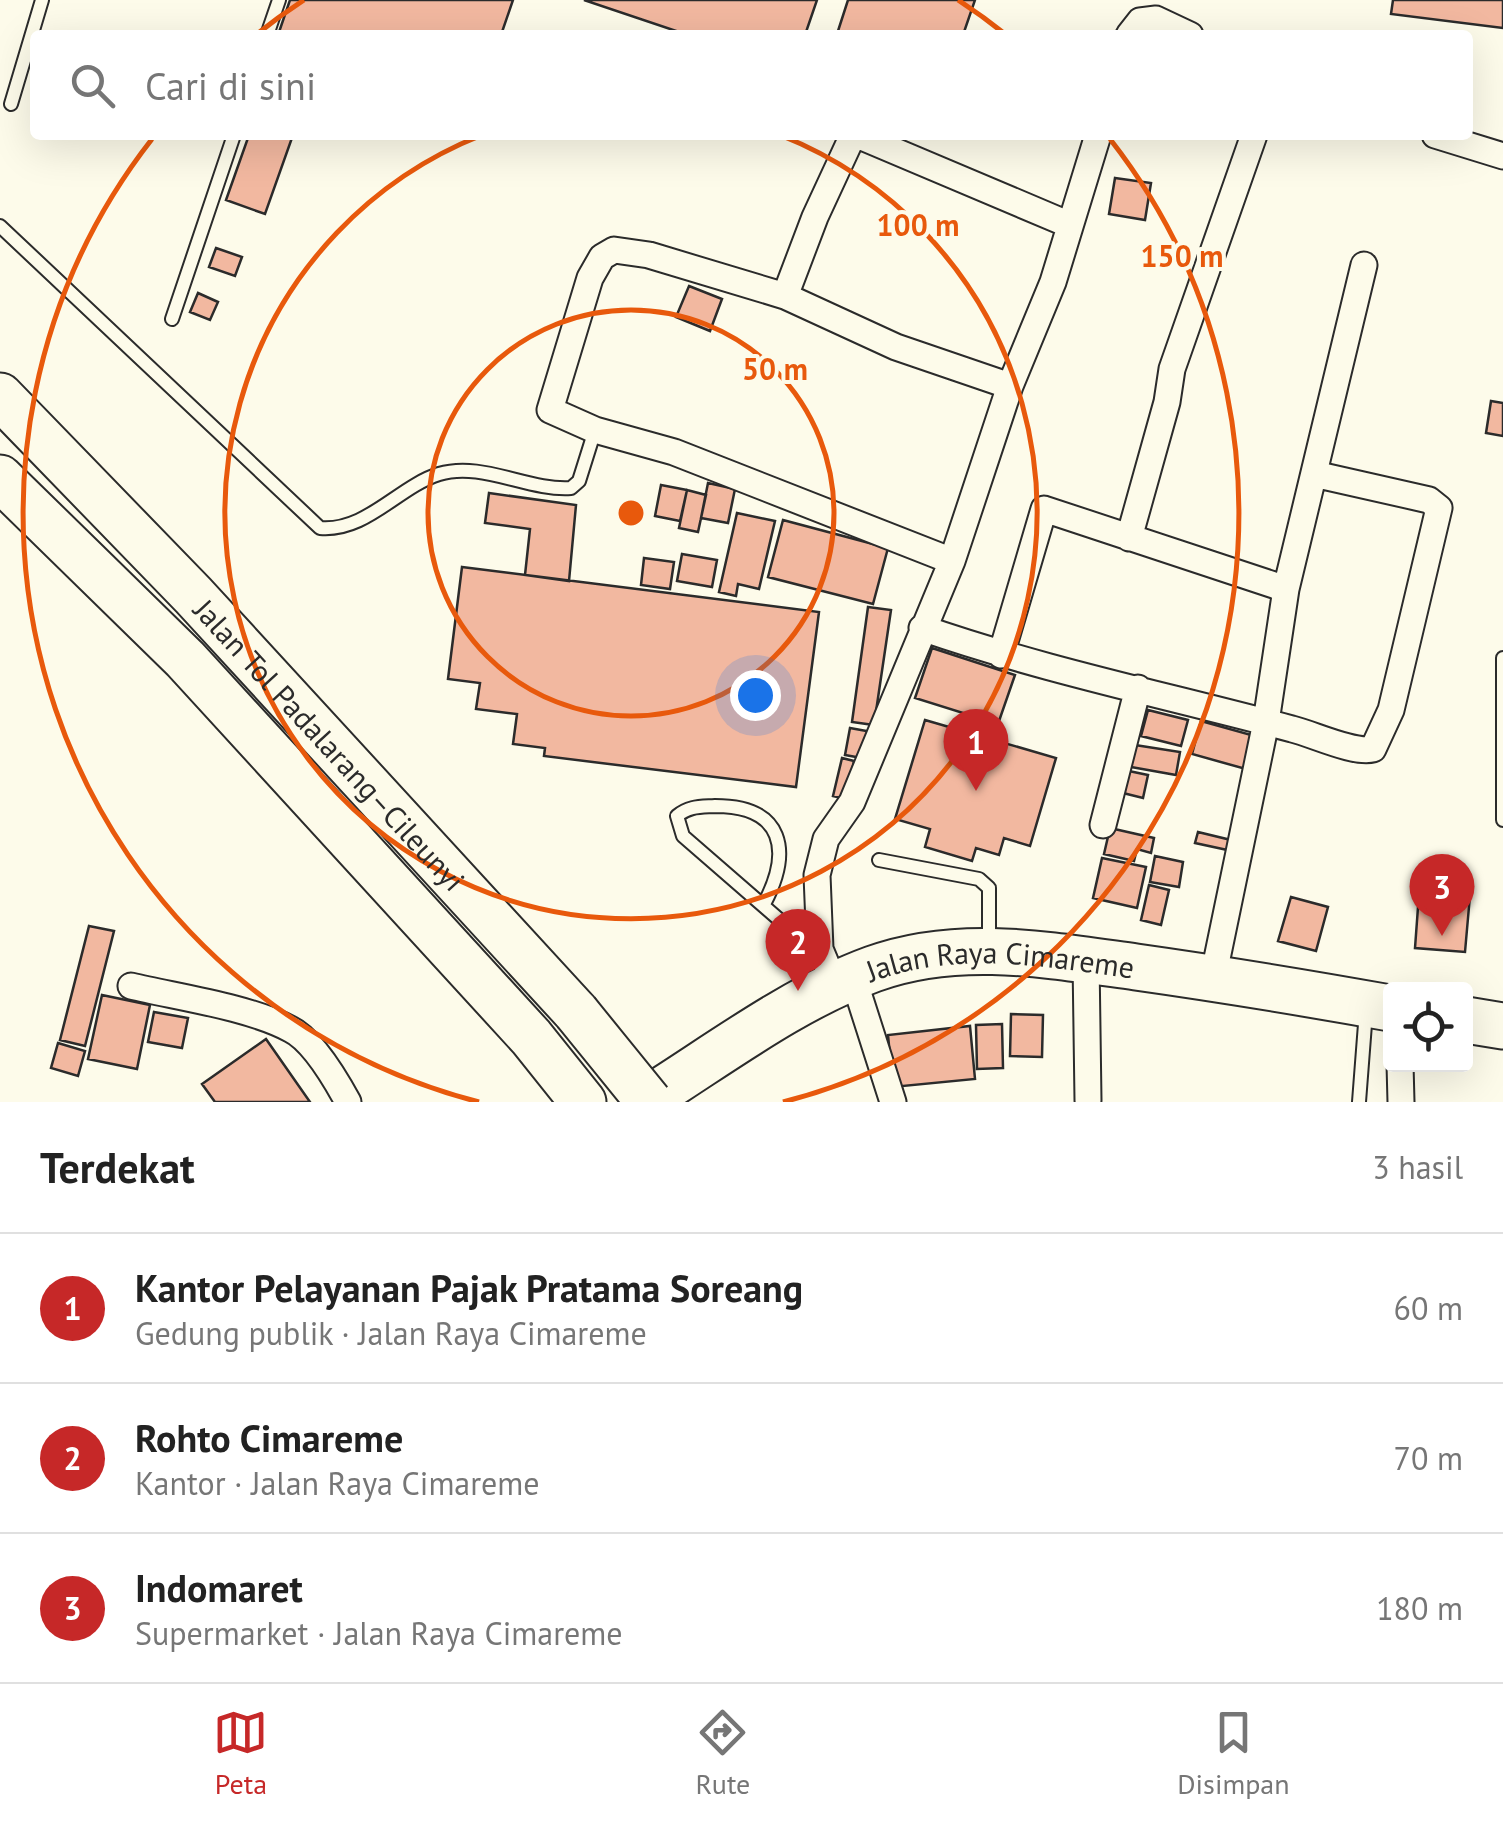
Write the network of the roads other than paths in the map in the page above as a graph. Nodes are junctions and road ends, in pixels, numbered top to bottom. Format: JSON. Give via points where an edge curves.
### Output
{"nodes":[{"id":1,"x":42,"y":0,"type":"edge"},
{"id":2,"x":278,"y":0,"type":"edge"},
{"id":3,"x":33,"y":30,"type":"edge"},
{"id":4,"x":269,"y":30,"type":"edge"},
{"id":5,"x":1133,"y":30,"type":"edge"},
{"id":6,"x":1179,"y":30,"type":"edge"},
{"id":7,"x":30,"y":40,"type":"edge"},
{"id":8,"x":11,"y":104,"type":"dead end"},
{"id":9,"x":232,"y":140,"type":"edge"},
{"id":10,"x":853,"y":140,"type":"edge"},
{"id":11,"x":867,"y":140,"type":"edge"},
{"id":12,"x":1096,"y":140,"type":"edge"},
{"id":13,"x":1252,"y":140,"type":"edge"},
{"id":14,"x":1451,"y":140,"type":"edge"},
{"id":15,"x":1503,"y":156,"type":"edge"},
{"id":16,"x":1070,"y":225,"type":"junction"},
{"id":17,"x":0,"y":226,"type":"edge"},
{"id":18,"x":1364,"y":264,"type":"dead end"},
{"id":19,"x":785,"y":296,"type":"junction"},
{"id":20,"x":172,"y":319,"type":"dead end"},
{"id":21,"x":1010,"y":386,"type":"junction"},
{"id":22,"x":0,"y":396,"type":"edge"},
{"id":23,"x":595,"y":430,"type":"junction"},
{"id":24,"x":1314,"y":474,"type":"junction"},
{"id":25,"x":0,"y":478,"type":"edge"},
{"id":26,"x":1129,"y":538,"type":"junction"},
{"id":27,"x":952,"y":561,"type":"junction"},
{"id":28,"x":1286,"y":589,"type":"junction"},
{"id":29,"x":922,"y":628,"type":"junction"},
{"id":30,"x":1001,"y":655,"type":"junction"},
{"id":31,"x":1503,"y":658,"type":"edge"},
{"id":32,"x":1138,"y":688,"type":"junction"},
{"id":33,"x":1266,"y":722,"type":"junction"},
{"id":34,"x":1503,"y":820,"type":"edge"},
{"id":35,"x":1103,"y":825,"type":"dead end"},
{"id":36,"x":880,"y":860,"type":"dead end"},
{"id":37,"x":764,"y":904,"type":"junction"},
{"id":38,"x":989,"y":951,"type":"junction"},
{"id":39,"x":1086,"y":960,"type":"junction"},
{"id":40,"x":836,"y":970,"type":"junction"},
{"id":41,"x":1213,"y":978,"type":"junction"},
{"id":42,"x":131,"y":986,"type":"dead end"},
{"id":43,"x":1379,"y":1006,"type":"edge"},
{"id":44,"x":1473,"y":1021,"type":"edge"},
{"id":45,"x":1503,"y":1026,"type":"edge"},
{"id":46,"x":1400,"y":1072,"type":"edge"},
{"id":47,"x":1088,"y":1100,"type":"edge"},
{"id":48,"x":348,"y":1102,"type":"edge"},
{"id":49,"x":583,"y":1102,"type":"edge"},
{"id":50,"x":646,"y":1102,"type":"edge"},
{"id":51,"x":893,"y":1102,"type":"edge"},
{"id":52,"x":1359,"y":1102,"type":"edge"},
{"id":53,"x":1401,"y":1102,"type":"edge"}],
"edges":[{"from":1,"to":3,"type":"lane"},
{"from":2,"to":4,"type":"lane"},
{"from":5,"to":6,"type":"street","via":[[1140,21],[1156,20]]},
{"from":7,"to":8,"type":"lane"},
{"from":9,"to":20,"type":"lane"},
{"from":10,"to":19,"type":"street"},
{"from":11,"to":16,"type":"street"},
{"from":12,"to":16,"type":"street"},
{"from":13,"to":26,"type":"street","via":[[1172,369]]},
{"from":14,"to":15,"type":"street"},
{"from":16,"to":21,"type":"street"},
{"from":17,"to":23,"type":"lane","via":[[320,528],[353,523],[442,473],[570,488],[580,481]]},
{"from":18,"to":24,"type":"street"},
{"from":19,"to":21,"type":"street","via":[[896,347]]},
{"from":19,"to":23,"type":"street","via":[[626,250],[602,257],[549,405],[552,414]]},
{"from":21,"to":27,"type":"street"},
{"from":22,"to":50,"type":"highway","name":"Jalan Tol Padalarang–Cileunyi","bridge":true,"via":[[194,594],[576,1012]]},
{"from":23,"to":27,"type":"street","via":[[674,452]]},
{"from":24,"to":28,"type":"street"},
{"from":24,"to":33,"type":"street","via":[[1434,501],[1438,516],[1392,710],[1376,746],[1360,750]]},
{"from":25,"to":49,"type":"highway","name":"Jalan Tol Padalarang–Cileunyi","via":[[185,659]]},
{"from":26,"to":28,"type":"street"},
{"from":26,"to":30,"type":"street","via":[[1044,509]]},
{"from":27,"to":29,"type":"street"},
{"from":28,"to":33,"type":"street"},
{"from":29,"to":30,"type":"street"},
{"from":29,"to":40,"type":"street","via":[[852,802],[826,840],[817,876]]},
{"from":30,"to":32,"type":"street"},
{"from":31,"to":34,"type":"lane"},
{"from":32,"to":33,"type":"street"},
{"from":32,"to":35,"type":"street"},
{"from":33,"to":41,"type":"street"},
{"from":36,"to":38,"type":"lane","via":[[980,879],[989,888]]},
{"from":37,"to":37,"type":"lane","via":[[683,836],[677,816],[685,809],[732,806],[760,815],[775,829],[781,849]]},
{"from":37,"to":40,"type":"lane"},
{"from":38,"to":39,"type":"highway","name":"Jalan Raya Cimareme"},
{"from":38,"to":40,"type":"highway","name":"Jalan Raya Cimareme"},
{"from":39,"to":41,"type":"highway","name":"Jalan Raya Cimareme"},
{"from":39,"to":47,"type":"street"},
{"from":40,"to":50,"type":"highway","name":"Jalan Raya Cimareme","via":[[802,1002]]},
{"from":40,"to":51,"type":"street"},
{"from":41,"to":43,"type":"highway","name":"Jalan Raya Cimareme"},
{"from":42,"to":48,"type":"street","via":[[293,1030],[330,1070]]},
{"from":43,"to":52,"type":"lane"},
{"from":44,"to":45,"type":"highway"},
{"from":46,"to":53,"type":"street"}]}
